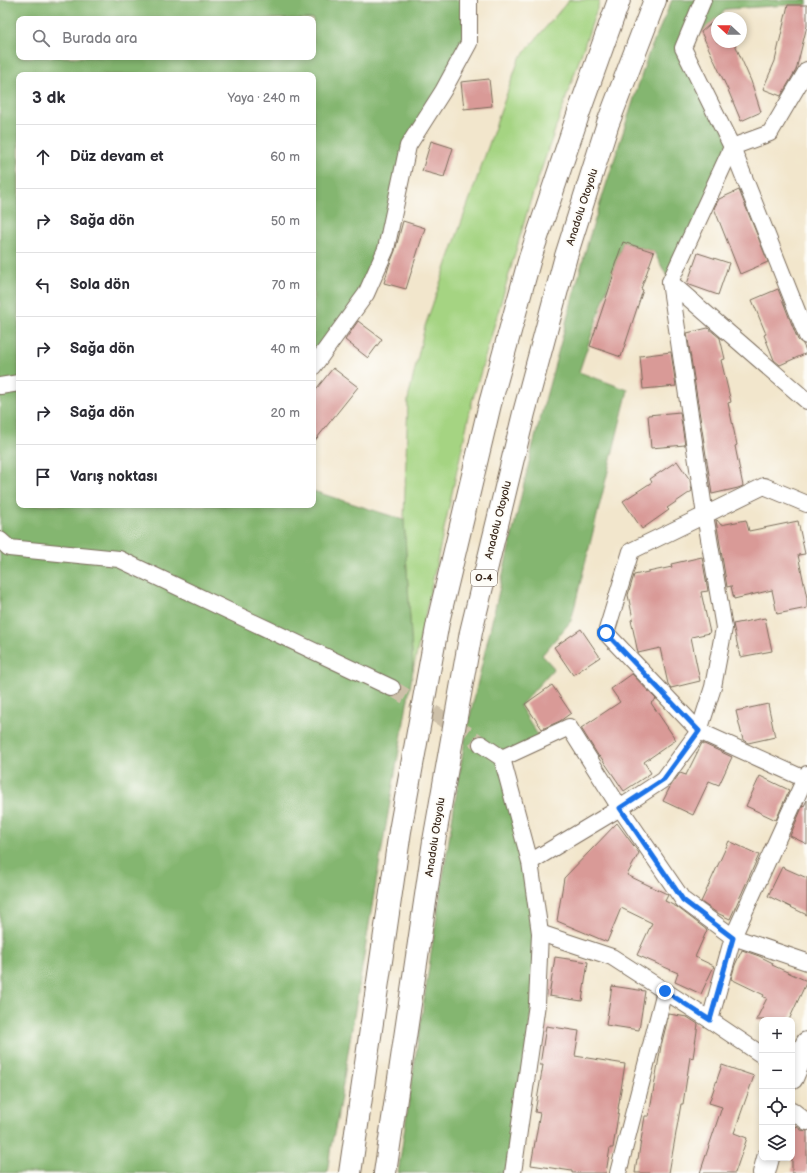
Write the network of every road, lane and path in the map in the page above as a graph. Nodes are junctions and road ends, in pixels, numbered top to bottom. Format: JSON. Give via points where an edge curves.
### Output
{"nodes":[{"id":1,"x":469,"y":0,"type":"edge"},
{"id":2,"x":619,"y":0,"type":"edge"},
{"id":3,"x":655,"y":0,"type":"edge"},
{"id":4,"x":704,"y":0,"type":"edge"},
{"id":5,"x":807,"y":70,"type":"edge"},
{"id":6,"x":732,"y":147,"type":"junction"},
{"id":7,"x":670,"y":282,"type":"junction"},
{"id":8,"x":807,"y":336,"type":"edge"},
{"id":9,"x":316,"y":363,"type":"edge"},
{"id":10,"x":16,"y":383,"type":"edge"},
{"id":11,"x":0,"y":386,"type":"edge"},
{"id":12,"x":807,"y":401,"type":"edge"},
{"id":13,"x":807,"y":504,"type":"edge"},
{"id":14,"x":705,"y":515,"type":"junction"},
{"id":15,"x":0,"y":540,"type":"edge"},
{"id":16,"x":392,"y":688,"type":"tunnel mouth"},
{"id":17,"x":699,"y":731,"type":"junction"},
{"id":18,"x":481,"y":744,"type":"tunnel mouth"},
{"id":19,"x":502,"y":758,"type":"junction"},
{"id":20,"x":806,"y":778,"type":"edge"},
{"id":21,"x":620,"y":808,"type":"junction"},
{"id":22,"x":530,"y":862,"type":"junction"},
{"id":23,"x":540,"y":933,"type":"junction"},
{"id":24,"x":733,"y":938,"type":"junction"},
{"id":25,"x":807,"y":962,"type":"edge"},
{"id":26,"x":665,"y":991,"type":"junction"},
{"id":27,"x":710,"y":1020,"type":"junction"},
{"id":28,"x":807,"y":1043,"type":"edge"},
{"id":29,"x":759,"y":1053,"type":"edge"},
{"id":30,"x":795,"y":1069,"type":"edge"},
{"id":31,"x":795,"y":1112,"type":"edge"},
{"id":32,"x":807,"y":1122,"type":"edge"},
{"id":33,"x":767,"y":1161,"type":"edge"},
{"id":34,"x":350,"y":1173,"type":"edge"},
{"id":35,"x":385,"y":1173,"type":"edge"},
{"id":36,"x":513,"y":1173,"type":"edge"},
{"id":37,"x":618,"y":1173,"type":"edge"},
{"id":38,"x":764,"y":1173,"type":"edge"}],
"edges":[{"from":1,"to":9,"type":"street","via":[[470,43],[443,92],[408,146],[386,248],[366,294]]},
{"from":2,"to":34,"type":"main road","via":[[530,258],[490,404],[438,622],[400,831]]},
{"from":3,"to":35,"type":"main road","name":"Anadolu Otoyolu","number":"O-4","via":[[608,123],[566,256],[524,413],[471,632],[434,841]]},
{"from":4,"to":6,"type":"street","via":[[683,48]]},
{"from":5,"to":6,"type":"street","via":[[770,133]]},
{"from":6,"to":7,"type":"street"},
{"from":6,"to":8,"type":"street"},
{"from":7,"to":12,"type":"street"},
{"from":7,"to":14,"type":"street"},
{"from":10,"to":11,"type":"street"},
{"from":13,"to":14,"type":"street","via":[[764,486]]},
{"from":14,"to":17,"type":"street","via":[[724,628],[713,687]]},
{"from":14,"to":17,"type":"street","via":[[631,550],[606,633]]},
{"from":15,"to":16,"type":"street","via":[[9,548],[119,559]]},
{"from":17,"to":20,"type":"street"},
{"from":17,"to":21,"type":"street","via":[[664,779]]},
{"from":18,"to":19,"type":"street"},
{"from":19,"to":21,"type":"street","via":[[569,727]]},
{"from":19,"to":22,"type":"street"},
{"from":20,"to":24,"type":"street"},
{"from":21,"to":22,"type":"street"},
{"from":21,"to":24,"type":"street","via":[[683,900]]},
{"from":22,"to":23,"type":"street"},
{"from":23,"to":26,"type":"street","via":[[612,957]]},
{"from":23,"to":36,"type":"street","via":[[537,1004]]},
{"from":24,"to":25,"type":"street"},
{"from":24,"to":27,"type":"street"},
{"from":26,"to":27,"type":"street"},
{"from":26,"to":37,"type":"street"},
{"from":27,"to":29,"type":"street"},
{"from":28,"to":30,"type":"main road"},
{"from":31,"to":32,"type":"street"},
{"from":33,"to":38,"type":"main road"}]}
